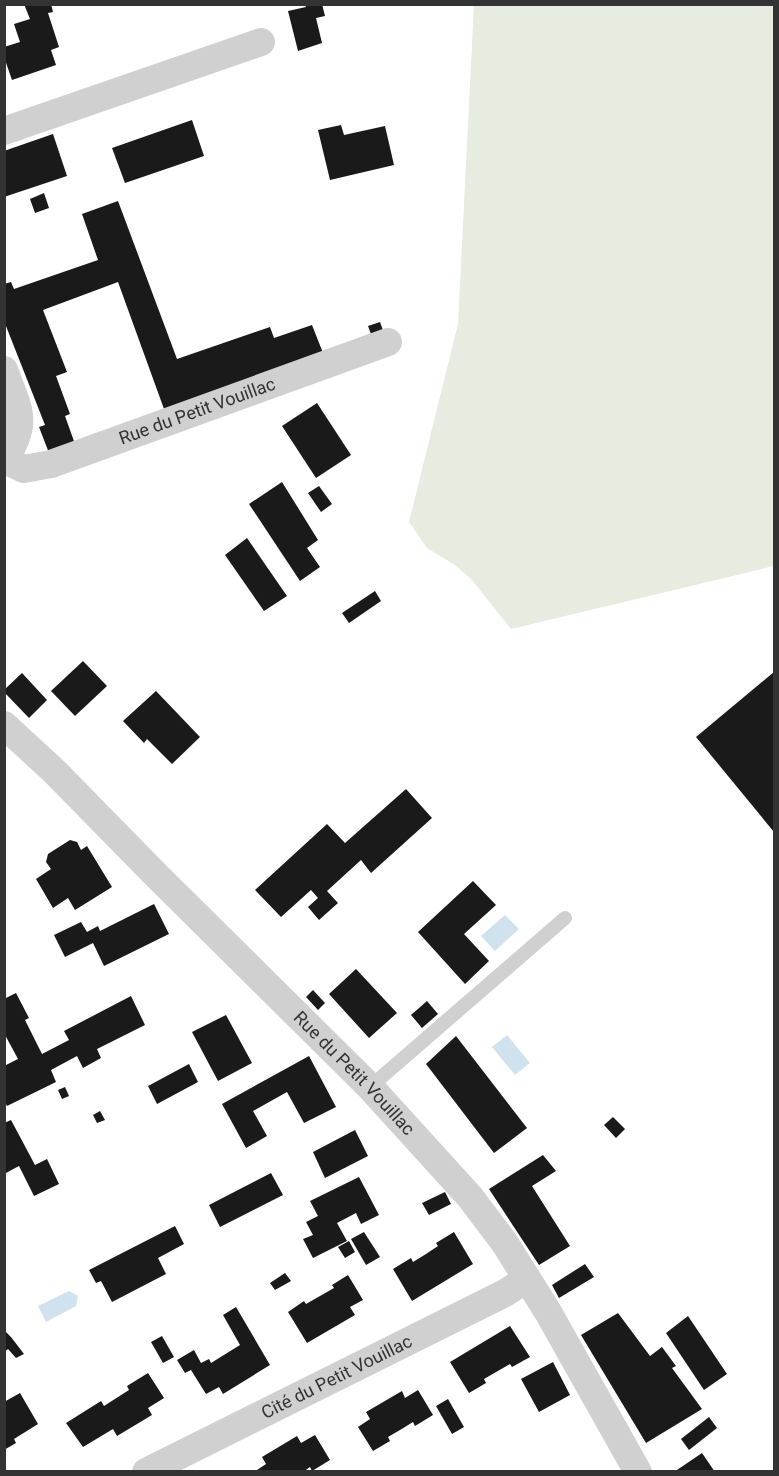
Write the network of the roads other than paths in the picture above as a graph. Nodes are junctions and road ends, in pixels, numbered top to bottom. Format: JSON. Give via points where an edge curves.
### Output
{"nodes":[{"id":1,"x":261,"y":42,"type":"dead end"},
{"id":2,"x":4,"y":131,"type":"edge"},
{"id":3,"x":388,"y":342,"type":"dead end"},
{"id":4,"x":4,"y":370,"type":"edge"},
{"id":5,"x":5,"y":460,"type":"edge"},
{"id":6,"x":11,"y":742,"type":"edge"},
{"id":7,"x":565,"y":918,"type":"dead end"},
{"id":8,"x":370,"y":1087,"type":"junction"},
{"id":9,"x":527,"y":1279,"type":"junction"},
{"id":10,"x":146,"y":1472,"type":"edge"},
{"id":11,"x":638,"y":1472,"type":"edge"}],
"edges":[{"from":1,"to":2,"type":"street"},
{"from":3,"to":5,"type":"street","name":"Rue du Petit Vouillac","via":[[51,464],[24,469]]},
{"from":4,"to":5,"type":"street","name":"Rue du Petit Vouillac","via":[[21,417],[15,443]]},
{"from":6,"to":8,"type":"street","name":"Rue du Petit Vouillac","via":[[54,771]]},
{"from":7,"to":8,"type":"lane"},
{"from":8,"to":9,"type":"street","name":"Rue du Petit Vouillac","via":[[470,1197]]},
{"from":9,"to":10,"type":"street","name":"Cité du Petit Vouillac"},
{"from":9,"to":11,"type":"street","name":"Rue du Petit Vouillac"}]}
